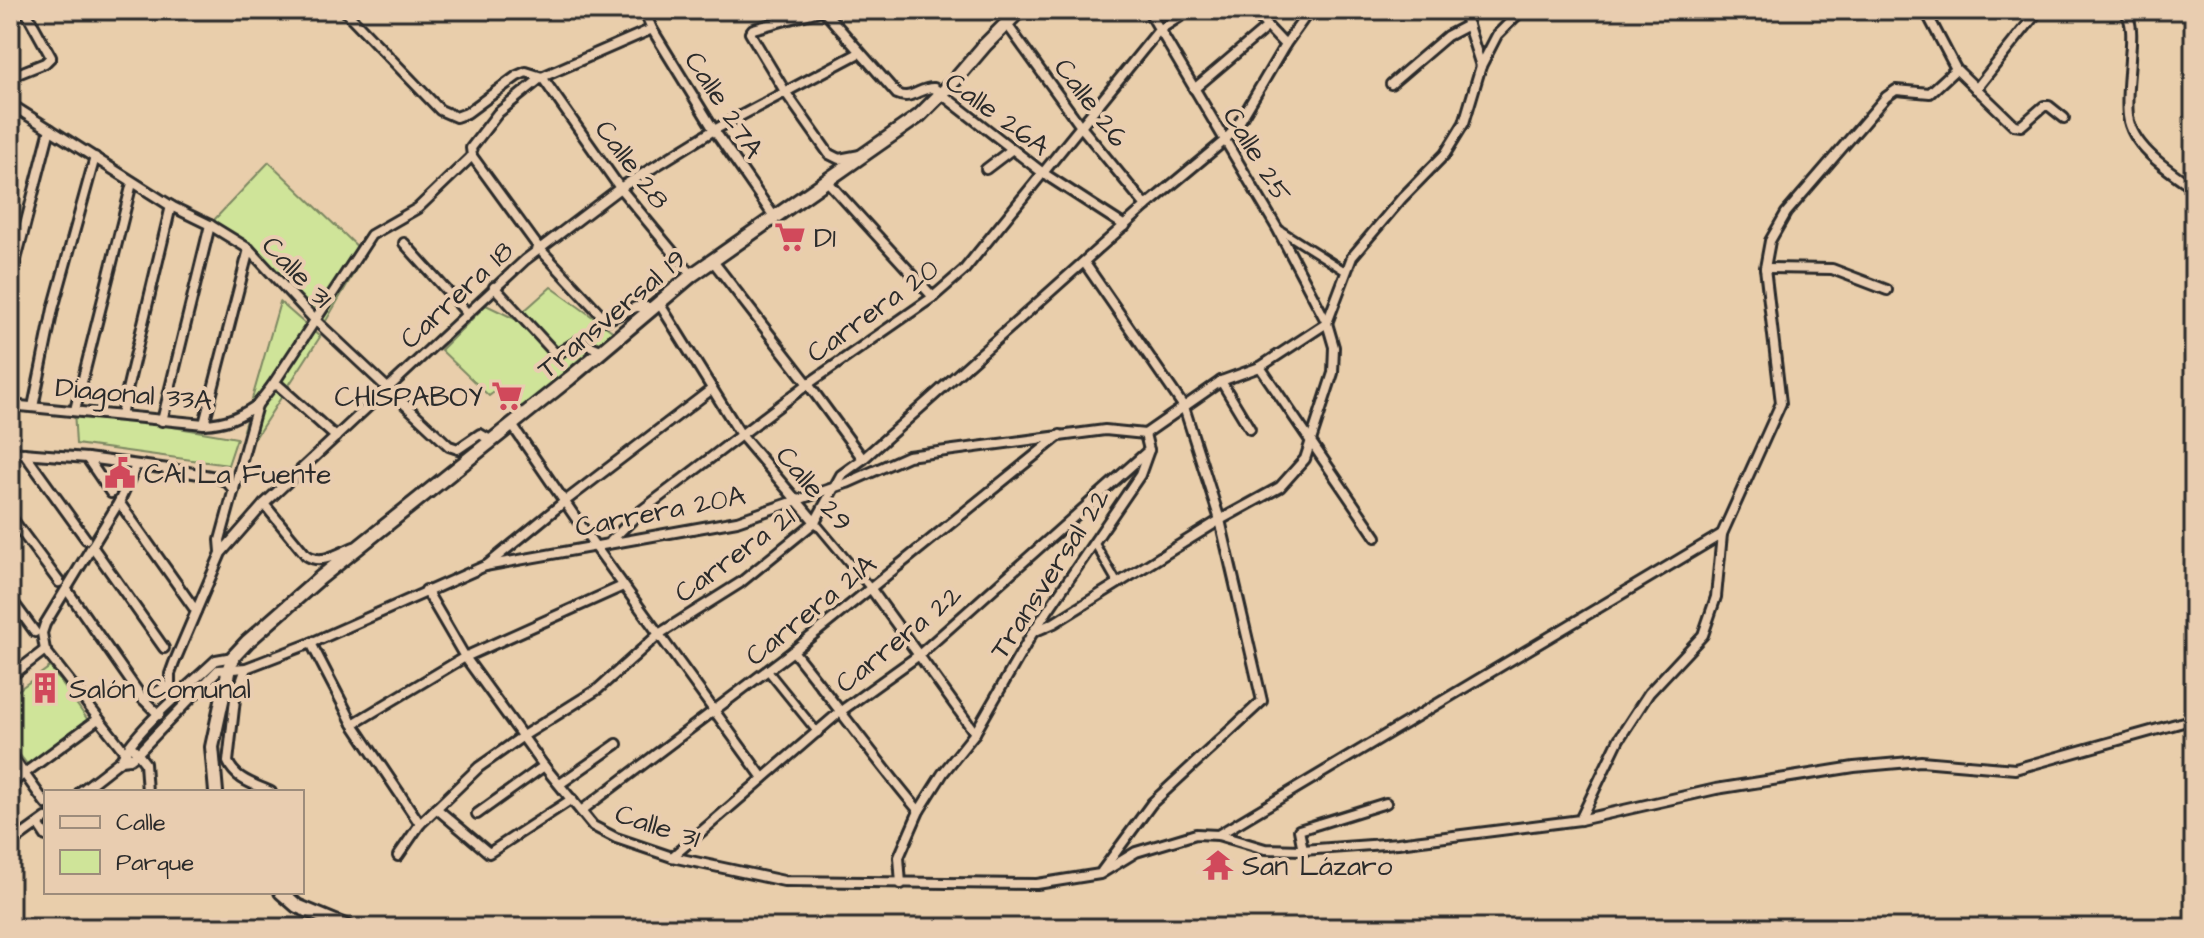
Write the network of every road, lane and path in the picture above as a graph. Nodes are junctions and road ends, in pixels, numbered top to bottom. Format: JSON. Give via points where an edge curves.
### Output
{"nodes":[{"id":1,"x":25,"y":10,"type":"edge"},
{"id":2,"x":344,"y":10,"type":"edge"},
{"id":3,"x":644,"y":10,"type":"edge"},
{"id":4,"x":823,"y":10,"type":"edge"},
{"id":5,"x":1020,"y":10,"type":"edge"},
{"id":6,"x":1148,"y":10,"type":"edge"},
{"id":7,"x":1190,"y":10,"type":"edge"},
{"id":8,"x":1252,"y":10,"type":"edge"},
{"id":9,"x":1310,"y":10,"type":"edge"},
{"id":10,"x":1463,"y":10,"type":"edge"},
{"id":11,"x":1522,"y":10,"type":"edge"},
{"id":12,"x":1925,"y":10,"type":"edge"},
{"id":13,"x":2039,"y":10,"type":"edge"},
{"id":14,"x":2125,"y":10,"type":"edge"},
{"id":15,"x":1006,"y":23,"type":"junction"},
{"id":16,"x":1468,"y":25,"type":"junction"},
{"id":17,"x":1267,"y":27,"type":"junction"},
{"id":18,"x":652,"y":29,"type":"junction"},
{"id":19,"x":1159,"y":30,"type":"junction"},
{"id":20,"x":1285,"y":45,"type":"junction"},
{"id":21,"x":859,"y":53,"type":"junction"},
{"id":22,"x":1481,"y":66,"type":"junction"},
{"id":23,"x":1956,"y":69,"type":"junction"},
{"id":24,"x":10,"y":77,"type":"edge"},
{"id":25,"x":542,"y":77,"type":"junction"},
{"id":26,"x":1391,"y":84,"type":"dead end"},
{"id":27,"x":1194,"y":89,"type":"junction"},
{"id":28,"x":1976,"y":89,"type":"junction"},
{"id":29,"x":786,"y":93,"type":"junction"},
{"id":30,"x":942,"y":94,"type":"junction"},
{"id":31,"x":10,"y":104,"type":"edge"},
{"id":32,"x":2064,"y":118,"type":"dead end"},
{"id":33,"x":1082,"y":128,"type":"junction"},
{"id":34,"x":50,"y":129,"type":"junction"},
{"id":35,"x":714,"y":130,"type":"junction"},
{"id":36,"x":1223,"y":142,"type":"junction"},
{"id":37,"x":1011,"y":150,"type":"junction"},
{"id":38,"x":471,"y":152,"type":"junction"},
{"id":39,"x":870,"y":153,"type":"junction"},
{"id":40,"x":95,"y":157,"type":"junction"},
{"id":41,"x":986,"y":169,"type":"dead end"},
{"id":42,"x":1043,"y":173,"type":"junction"},
{"id":43,"x":828,"y":182,"type":"junction"},
{"id":44,"x":132,"y":183,"type":"junction"},
{"id":45,"x":620,"y":188,"type":"junction"},
{"id":46,"x":2194,"y":188,"type":"edge"},
{"id":47,"x":171,"y":206,"type":"junction"},
{"id":48,"x":1146,"y":206,"type":"junction"},
{"id":49,"x":775,"y":218,"type":"junction"},
{"id":50,"x":210,"y":225,"type":"junction"},
{"id":51,"x":1125,"y":226,"type":"junction"},
{"id":52,"x":1277,"y":228,"type":"junction"},
{"id":53,"x":404,"y":243,"type":"dead end"},
{"id":54,"x":539,"y":248,"type":"junction"},
{"id":55,"x":249,"y":249,"type":"junction"},
{"id":56,"x":712,"y":260,"type":"junction"},
{"id":57,"x":1084,"y":262,"type":"junction"},
{"id":58,"x":1765,"y":268,"type":"junction"},
{"id":59,"x":1345,"y":271,"type":"junction"},
{"id":60,"x":692,"y":275,"type":"junction"},
{"id":61,"x":10,"y":283,"type":"edge"},
{"id":62,"x":494,"y":287,"type":"junction"},
{"id":63,"x":1887,"y":290,"type":"dead end"},
{"id":64,"x":933,"y":297,"type":"junction"},
{"id":65,"x":656,"y":305,"type":"junction"},
{"id":66,"x":467,"y":313,"type":"junction"},
{"id":67,"x":315,"y":320,"type":"junction"},
{"id":68,"x":1327,"y":323,"type":"junction"},
{"id":69,"x":603,"y":351,"type":"junction"},
{"id":70,"x":1260,"y":367,"type":"junction"},
{"id":71,"x":1221,"y":381,"type":"junction"},
{"id":72,"x":808,"y":384,"type":"junction"},
{"id":73,"x":275,"y":386,"type":"junction"},
{"id":74,"x":387,"y":388,"type":"junction"},
{"id":75,"x":712,"y":389,"type":"junction"},
{"id":76,"x":10,"y":405,"type":"edge"},
{"id":77,"x":257,"y":405,"type":"junction"},
{"id":78,"x":33,"y":407,"type":"junction"},
{"id":79,"x":1184,"y":407,"type":"junction"},
{"id":80,"x":75,"y":410,"type":"junction"},
{"id":81,"x":121,"y":415,"type":"junction"},
{"id":82,"x":162,"y":421,"type":"junction"},
{"id":83,"x":204,"y":424,"type":"junction"},
{"id":84,"x":512,"y":425,"type":"junction"},
{"id":85,"x":1250,"y":429,"type":"dead end"},
{"id":86,"x":1060,"y":434,"type":"junction"},
{"id":87,"x":1145,"y":434,"type":"junction"},
{"id":88,"x":741,"y":435,"type":"junction"},
{"id":89,"x":336,"y":437,"type":"junction"},
{"id":90,"x":492,"y":441,"type":"junction"},
{"id":91,"x":1312,"y":443,"type":"junction"},
{"id":92,"x":1149,"y":450,"type":"junction"},
{"id":93,"x":10,"y":452,"type":"edge"},
{"id":94,"x":24,"y":453,"type":"junction"},
{"id":95,"x":87,"y":458,"type":"junction"},
{"id":96,"x":863,"y":459,"type":"junction"},
{"id":97,"x":136,"y":466,"type":"junction"},
{"id":98,"x":836,"y":486,"type":"junction"},
{"id":99,"x":234,"y":490,"type":"junction"},
{"id":100,"x":111,"y":493,"type":"dead end"},
{"id":101,"x":796,"y":500,"type":"junction"},
{"id":102,"x":119,"y":502,"type":"junction"},
{"id":103,"x":564,"y":502,"type":"junction"},
{"id":104,"x":264,"y":504,"type":"junction"},
{"id":105,"x":10,"y":516,"type":"edge"},
{"id":106,"x":1220,"y":520,"type":"junction"},
{"id":107,"x":815,"y":522,"type":"junction"},
{"id":108,"x":1722,"y":534,"type":"junction"},
{"id":109,"x":1376,"y":537,"type":"dead end"},
{"id":110,"x":1093,"y":540,"type":"junction"},
{"id":111,"x":89,"y":542,"type":"junction"},
{"id":112,"x":610,"y":542,"type":"junction"},
{"id":113,"x":363,"y":543,"type":"junction"},
{"id":114,"x":595,"y":546,"type":"junction"},
{"id":115,"x":221,"y":553,"type":"junction"},
{"id":116,"x":485,"y":566,"type":"junction"},
{"id":117,"x":59,"y":582,"type":"dead end"},
{"id":118,"x":1118,"y":584,"type":"junction"},
{"id":119,"x":623,"y":586,"type":"junction"},
{"id":120,"x":871,"y":589,"type":"junction"},
{"id":121,"x":67,"y":590,"type":"junction"},
{"id":122,"x":426,"y":590,"type":"junction"},
{"id":123,"x":10,"y":598,"type":"edge"},
{"id":124,"x":196,"y":611,"type":"junction"},
{"id":125,"x":35,"y":632,"type":"dead end"},
{"id":126,"x":1033,"y":632,"type":"junction"},
{"id":127,"x":659,"y":634,"type":"junction"},
{"id":128,"x":311,"y":643,"type":"junction"},
{"id":129,"x":164,"y":648,"type":"dead end"},
{"id":130,"x":45,"y":650,"type":"junction"},
{"id":131,"x":793,"y":651,"type":"junction"},
{"id":132,"x":919,"y":655,"type":"junction"},
{"id":133,"x":465,"y":657,"type":"junction"},
{"id":134,"x":237,"y":665,"type":"junction"},
{"id":135,"x":768,"y":671,"type":"junction"},
{"id":136,"x":10,"y":677,"type":"edge"},
{"id":137,"x":170,"y":685,"type":"junction"},
{"id":138,"x":180,"y":695,"type":"junction"},
{"id":139,"x":143,"y":699,"type":"junction"},
{"id":140,"x":841,"y":711,"type":"junction"},
{"id":141,"x":716,"y":712,"type":"junction"},
{"id":142,"x":159,"y":715,"type":"junction"},
{"id":143,"x":98,"y":719,"type":"junction"},
{"id":144,"x":2194,"y":719,"type":"edge"},
{"id":145,"x":353,"y":724,"type":"junction"},
{"id":146,"x":818,"y":733,"type":"junction"},
{"id":147,"x":975,"y":733,"type":"junction"},
{"id":148,"x":523,"y":736,"type":"junction"},
{"id":149,"x":617,"y":744,"type":"dead end"},
{"id":150,"x":10,"y":754,"type":"edge"},
{"id":151,"x":129,"y":754,"type":"junction"},
{"id":152,"x":544,"y":766,"type":"junction"},
{"id":153,"x":25,"y":774,"type":"junction"},
{"id":154,"x":763,"y":778,"type":"junction"},
{"id":155,"x":10,"y":784,"type":"edge"},
{"id":156,"x":560,"y":784,"type":"junction"},
{"id":157,"x":83,"y":790,"type":"edge"},
{"id":158,"x":147,"y":790,"type":"edge"},
{"id":159,"x":216,"y":790,"type":"edge"},
{"id":160,"x":266,"y":790,"type":"edge"},
{"id":161,"x":572,"y":799,"type":"junction"},
{"id":162,"x":44,"y":801,"type":"edge"},
{"id":163,"x":1386,"y":803,"type":"dead end"},
{"id":164,"x":436,"y":808,"type":"junction"},
{"id":165,"x":581,"y":811,"type":"junction"},
{"id":166,"x":919,"y":811,"type":"junction"},
{"id":167,"x":477,"y":814,"type":"dead end"},
{"id":168,"x":1580,"y":820,"type":"junction"},
{"id":169,"x":42,"y":821,"type":"edge"},
{"id":170,"x":420,"y":824,"type":"junction"},
{"id":171,"x":1218,"y":835,"type":"junction"},
{"id":172,"x":10,"y":844,"type":"edge"},
{"id":173,"x":1303,"y":850,"type":"junction"},
{"id":174,"x":398,"y":856,"type":"dead end"},
{"id":175,"x":672,"y":857,"type":"junction"},
{"id":176,"x":1100,"y":874,"type":"junction"},
{"id":177,"x":901,"y":884,"type":"junction"},
{"id":178,"x":283,"y":894,"type":"edge"},
{"id":179,"x":350,"y":928,"type":"edge"}],
"edges":[{"from":1,"to":24,"type":"street","via":[[51,57]]},
{"from":2,"to":25,"type":"street","via":[[440,110],[456,117],[517,76],[526,72]]},
{"from":3,"to":18,"type":"street","name":"Calle 27A"},
{"from":4,"to":21,"type":"street","name":"Calle 26A"},
{"from":4,"to":29,"type":"street","via":[[751,31]]},
{"from":5,"to":15,"type":"main road","name":"Transversal 19"},
{"from":6,"to":19,"type":"street","name":"Calle 25"},
{"from":7,"to":19,"type":"street","name":"Carrera 20"},
{"from":8,"to":17,"type":"street"},
{"from":9,"to":20,"type":"street","name":"Carrera 21"},
{"from":10,"to":16,"type":"street"},
{"from":11,"to":22,"type":"street","via":[[1497,35]]},
{"from":12,"to":23,"type":"street"},
{"from":13,"to":28,"type":"street"},
{"from":14,"to":46,"type":"street","via":[[2133,32],[2128,118],[2148,151]]},
{"from":15,"to":30,"type":"main road","name":"Transversal 19"},
{"from":15,"to":33,"type":"street","name":"Calle 26"},
{"from":16,"to":22,"type":"street"},
{"from":16,"to":26,"type":"street","via":[[1447,36]]},
{"from":17,"to":20,"type":"street"},
{"from":17,"to":27,"type":"street"},
{"from":18,"to":25,"type":"street"},
{"from":18,"to":35,"type":"street","name":"Calle 27A"},
{"from":19,"to":27,"type":"street","name":"Calle 25"},
{"from":19,"to":33,"type":"street","name":"Carrera 20"},
{"from":20,"to":36,"type":"street","name":"Carrera 21"},
{"from":21,"to":29,"type":"street","name":"Carrera 18"},
{"from":21,"to":30,"type":"street","name":"Calle 26A","via":[[902,97],[926,88]]},
{"from":22,"to":59,"type":"street","via":[[1464,123],[1445,154],[1402,198]]},
{"from":23,"to":28,"type":"street"},
{"from":23,"to":58,"type":"street","via":[[1930,93],[1896,90],[1886,97],[1786,213],[1770,241]]},
{"from":25,"to":38,"type":"street","via":[[498,113]]},
{"from":25,"to":45,"type":"street","name":"Calle 28"},
{"from":27,"to":36,"type":"street","name":"Calle 25"},
{"from":28,"to":32,"type":"street","via":[[2014,125],[2021,126],[2044,106]]},
{"from":29,"to":35,"type":"street","name":"Carrera 18"},
{"from":29,"to":39,"type":"street","via":[[829,154],[839,159]]},
{"from":30,"to":37,"type":"street","name":"Calle 26A"},
{"from":30,"to":39,"type":"main road","name":"Transversal 19"},
{"from":31,"to":34,"type":"street","name":"Calle 31"},
{"from":33,"to":42,"type":"street","name":"Carrera 20"},
{"from":33,"to":48,"type":"street","name":"Calle 26"},
{"from":34,"to":40,"type":"street","name":"Calle 31"},
{"from":34,"to":61,"type":"street"},
{"from":35,"to":45,"type":"street","name":"Carrera 18"},
{"from":35,"to":49,"type":"street","name":"Calle 27A"},
{"from":36,"to":48,"type":"street","name":"Carrera 21"},
{"from":36,"to":52,"type":"street","name":"Calle 25"},
{"from":37,"to":41,"type":"street"},
{"from":37,"to":42,"type":"street","name":"Calle 26A"},
{"from":38,"to":54,"type":"street"},
{"from":38,"to":67,"type":"street","via":[[418,208],[371,235]]},
{"from":39,"to":43,"type":"main road","name":"Transversal 19"},
{"from":40,"to":44,"type":"street","name":"Calle 31"},
{"from":40,"to":78,"type":"street","via":[[53,309]]},
{"from":42,"to":51,"type":"street","name":"Calle 26A"},
{"from":42,"to":64,"type":"street","name":"Carrera 20","via":[[964,270]]},
{"from":43,"to":49,"type":"main road","name":"Transversal 19"},
{"from":43,"to":64,"type":"street"},
{"from":44,"to":47,"type":"street","name":"Calle 31"},
{"from":44,"to":80,"type":"street"},
{"from":45,"to":54,"type":"street","name":"Carrera 18"},
{"from":45,"to":60,"type":"street","name":"Calle 28"},
{"from":47,"to":50,"type":"street","name":"Calle 31"},
{"from":47,"to":81,"type":"street"},
{"from":48,"to":51,"type":"street","name":"Carrera 21"},
{"from":49,"to":56,"type":"main road","name":"Transversal 19"},
{"from":50,"to":55,"type":"street","name":"Calle 31"},
{"from":50,"to":82,"type":"street"},
{"from":51,"to":57,"type":"street","name":"Carrera 21"},
{"from":52,"to":59,"type":"street"},
{"from":52,"to":68,"type":"street","name":"Calle 25"},
{"from":53,"to":66,"type":"street"},
{"from":54,"to":62,"type":"street","name":"Carrera 18"},
{"from":54,"to":65,"type":"street","via":[[606,320]]},
{"from":55,"to":67,"type":"street","name":"Calle 31"},
{"from":55,"to":83,"type":"street"},
{"from":56,"to":60,"type":"main road","name":"Transversal 19"},
{"from":56,"to":72,"type":"street"},
{"from":57,"to":79,"type":"street"},
{"from":57,"to":96,"type":"street","name":"Carrera 21"},
{"from":58,"to":63,"type":"street","via":[[1832,269]]},
{"from":58,"to":108,"type":"street","via":[[1781,403]]},
{"from":59,"to":68,"type":"street"},
{"from":60,"to":65,"type":"main road","name":"Transversal 19"},
{"from":62,"to":66,"type":"street","name":"Carrera 18"},
{"from":62,"to":69,"type":"street","via":[[554,352],[578,341]]},
{"from":64,"to":72,"type":"street","name":"Carrera 20"},
{"from":65,"to":69,"type":"main road","name":"Transversal 19"},
{"from":65,"to":75,"type":"street","name":"Calle 29"},
{"from":66,"to":74,"type":"street","name":"Carrera 18"},
{"from":67,"to":73,"type":"street"},
{"from":67,"to":74,"type":"street","name":"Calle 31"},
{"from":68,"to":70,"type":"street"},
{"from":68,"to":91,"type":"street","via":[[1334,347],[1333,373]]},
{"from":69,"to":84,"type":"main road","name":"Transversal 19"},
{"from":70,"to":71,"type":"street"},
{"from":70,"to":91,"type":"street"},
{"from":71,"to":79,"type":"street"},
{"from":71,"to":85,"type":"street"},
{"from":72,"to":88,"type":"street","name":"Carrera 20"},
{"from":72,"to":96,"type":"street"},
{"from":73,"to":77,"type":"street"},
{"from":73,"to":89,"type":"street"},
{"from":74,"to":89,"type":"street","name":"Carrera 18"},
{"from":74,"to":90,"type":"street","name":"Calle 31","via":[[454,449],[480,434]]},
{"from":75,"to":88,"type":"street","name":"Calle 29"},
{"from":75,"to":103,"type":"street"},
{"from":76,"to":78,"type":"street","name":"Diagonal 33A"},
{"from":77,"to":83,"type":"street","name":"Diagonal 33A","via":[[240,417]]},
{"from":77,"to":99,"type":"street","name":"Diagonal 33A"},
{"from":78,"to":80,"type":"street","name":"Diagonal 33A"},
{"from":79,"to":87,"type":"street"},
{"from":79,"to":106,"type":"street"},
{"from":80,"to":81,"type":"street","name":"Diagonal 33A"},
{"from":81,"to":82,"type":"street","name":"Diagonal 33A"},
{"from":82,"to":83,"type":"street","name":"Diagonal 33A"},
{"from":84,"to":90,"type":"main road","name":"Transversal 19"},
{"from":84,"to":103,"type":"street"},
{"from":86,"to":87,"type":"street","name":"Carrera 20A"},
{"from":86,"to":98,"type":"street","name":"Carrera 20A","via":[[908,456]]},
{"from":86,"to":120,"type":"street","name":"Carrera 21A"},
{"from":87,"to":92,"type":"street"},
{"from":88,"to":101,"type":"street","name":"Calle 29"},
{"from":88,"to":112,"type":"street","name":"Carrera 20","via":[[641,511]]},
{"from":89,"to":104,"type":"street","name":"Carrera 18"},
{"from":90,"to":113,"type":"main road","name":"Transversal 19"},
{"from":91,"to":106,"type":"street","via":[[1280,487]]},
{"from":91,"to":109,"type":"street"},
{"from":92,"to":110,"type":"street","name":"Transversal 22","via":[[1140,475]]},
{"from":92,"to":132,"type":"street","name":"Carrera 22"},
{"from":93,"to":94,"type":"street"},
{"from":94,"to":95,"type":"street"},
{"from":94,"to":111,"type":"street"},
{"from":95,"to":97,"type":"street"},
{"from":95,"to":100,"type":"street"},
{"from":96,"to":98,"type":"street","name":"Carrera 21","via":[[841,475]]},
{"from":97,"to":99,"type":"street","via":[[216,477]]},
{"from":97,"to":102,"type":"street"},
{"from":98,"to":101,"type":"street","name":"Carrera 20A"},
{"from":98,"to":107,"type":"street","name":"Carrera 21"},
{"from":99,"to":115,"type":"street","name":"Diagonal 33A"},
{"from":101,"to":107,"type":"street","name":"Calle 29"},
{"from":101,"to":112,"type":"street","name":"Carrera 20A","via":[[737,521]]},
{"from":102,"to":111,"type":"street"},
{"from":102,"to":124,"type":"street"},
{"from":103,"to":114,"type":"street"},
{"from":103,"to":116,"type":"street"},
{"from":104,"to":113,"type":"street","via":[[313,560]]},
{"from":104,"to":115,"type":"street","name":"Carrera 18"},
{"from":105,"to":117,"type":"street"},
{"from":106,"to":118,"type":"street"},
{"from":106,"to":176,"type":"street","via":[[1262,701],[1152,803]]},
{"from":107,"to":120,"type":"street","name":"Calle 29"},
{"from":107,"to":127,"type":"street","name":"Carrera 21","via":[[740,583]]},
{"from":108,"to":168,"type":"street","via":[[1716,597],[1703,635],[1649,693],[1619,739]]},
{"from":108,"to":171,"type":"street"},
{"from":110,"to":118,"type":"street"},
{"from":110,"to":126,"type":"street","name":"Transversal 22"},
{"from":111,"to":121,"type":"street"},
{"from":111,"to":129,"type":"street"},
{"from":112,"to":114,"type":"street","name":"Carrera 20A"},
{"from":113,"to":134,"type":"main road","name":"Transversal 19","via":[[247,642]]},
{"from":114,"to":116,"type":"street","name":"Carrera 20A"},
{"from":114,"to":119,"type":"street"},
{"from":115,"to":124,"type":"street","name":"Carrera 18"},
{"from":116,"to":122,"type":"street","name":"Carrera 20A"},
{"from":118,"to":126,"type":"street"},
{"from":119,"to":127,"type":"street"},
{"from":119,"to":133,"type":"street"},
{"from":120,"to":131,"type":"street","name":"Carrera 21A"},
{"from":120,"to":132,"type":"street","name":"Calle 29"},
{"from":121,"to":130,"type":"street","via":[[45,624]]},
{"from":121,"to":139,"type":"street"},
{"from":122,"to":128,"type":"street","name":"Carrera 20A"},
{"from":122,"to":133,"type":"street","name":"Calle 31"},
{"from":123,"to":125,"type":"street"},
{"from":124,"to":137,"type":"street","name":"Carrera 18"},
{"from":126,"to":147,"type":"street","name":"Transversal 22"},
{"from":127,"to":141,"type":"street"},
{"from":127,"to":148,"type":"street","name":"Carrera 21","via":[[598,689]]},
{"from":128,"to":134,"type":"street","name":"Carrera 20A"},
{"from":128,"to":145,"type":"street"},
{"from":130,"to":136,"type":"street"},
{"from":130,"to":143,"type":"street"},
{"from":131,"to":135,"type":"street","name":"Carrera 21A"},
{"from":131,"to":140,"type":"street"},
{"from":132,"to":140,"type":"street","name":"Carrera 22"},
{"from":132,"to":147,"type":"street","name":"Calle 29"},
{"from":133,"to":145,"type":"street"},
{"from":133,"to":148,"type":"street","name":"Calle 31"},
{"from":134,"to":138,"type":"street","via":[[216,660]]},
{"from":134,"to":151,"type":"street","via":[[210,676]]},
{"from":134,"to":159,"type":"main road","via":[[212,747]]},
{"from":134,"to":160,"type":"street","via":[[228,762],[241,779]]},
{"from":135,"to":141,"type":"street","name":"Carrera 21A"},
{"from":135,"to":146,"type":"street"},
{"from":137,"to":138,"type":"street"},
{"from":137,"to":139,"type":"street"},
{"from":138,"to":142,"type":"street"},
{"from":139,"to":142,"type":"street"},
{"from":140,"to":146,"type":"street","name":"Carrera 22"},
{"from":140,"to":166,"type":"street"},
{"from":141,"to":154,"type":"street"},
{"from":141,"to":165,"type":"street","name":"Carrera 21A"},
{"from":142,"to":151,"type":"street"},
{"from":143,"to":151,"type":"street"},
{"from":143,"to":153,"type":"street"},
{"from":144,"to":168,"type":"street","via":[[2015,769],[1921,761],[1854,767],[1716,789]]},
{"from":145,"to":170,"type":"street"},
{"from":146,"to":154,"type":"street","name":"Carrera 22"},
{"from":147,"to":166,"type":"street","name":"Transversal 22"},
{"from":148,"to":152,"type":"street","name":"Calle 31"},
{"from":148,"to":164,"type":"street","name":"Carrera 21","via":[[479,767]]},
{"from":149,"to":156,"type":"street"},
{"from":150,"to":153,"type":"street"},
{"from":151,"to":157,"type":"street"},
{"from":151,"to":158,"type":"street","via":[[145,763]]},
{"from":152,"to":156,"type":"street","name":"Calle 31"},
{"from":152,"to":167,"type":"street"},
{"from":153,"to":155,"type":"street"},
{"from":153,"to":162,"type":"street"},
{"from":154,"to":175,"type":"street","name":"Carrera 22"},
{"from":156,"to":161,"type":"street","name":"Calle 31"},
{"from":161,"to":164,"type":"street","via":[[489,853]]},
{"from":161,"to":165,"type":"street","name":"Calle 31"},
{"from":163,"to":173,"type":"street","via":[[1299,830]]},
{"from":164,"to":170,"type":"street","name":"Carrera 21"},
{"from":165,"to":175,"type":"street","name":"Calle 31","via":[[593,826],[616,838]]},
{"from":166,"to":177,"type":"street","name":"Transversal 22","via":[[899,857]]},
{"from":168,"to":173,"type":"street"},
{"from":169,"to":172,"type":"street"},
{"from":170,"to":174,"type":"street","name":"Carrera 21"},
{"from":171,"to":173,"type":"street","via":[[1265,849]]},
{"from":171,"to":176,"type":"street","via":[[1196,834],[1136,852]]},
{"from":175,"to":177,"type":"street","name":"Calle 31","via":[[784,881]]},
{"from":176,"to":177,"type":"street","name":"Calle 31","via":[[1037,884]]},
{"from":178,"to":179,"type":"main road","via":[[297,906]]}]}
